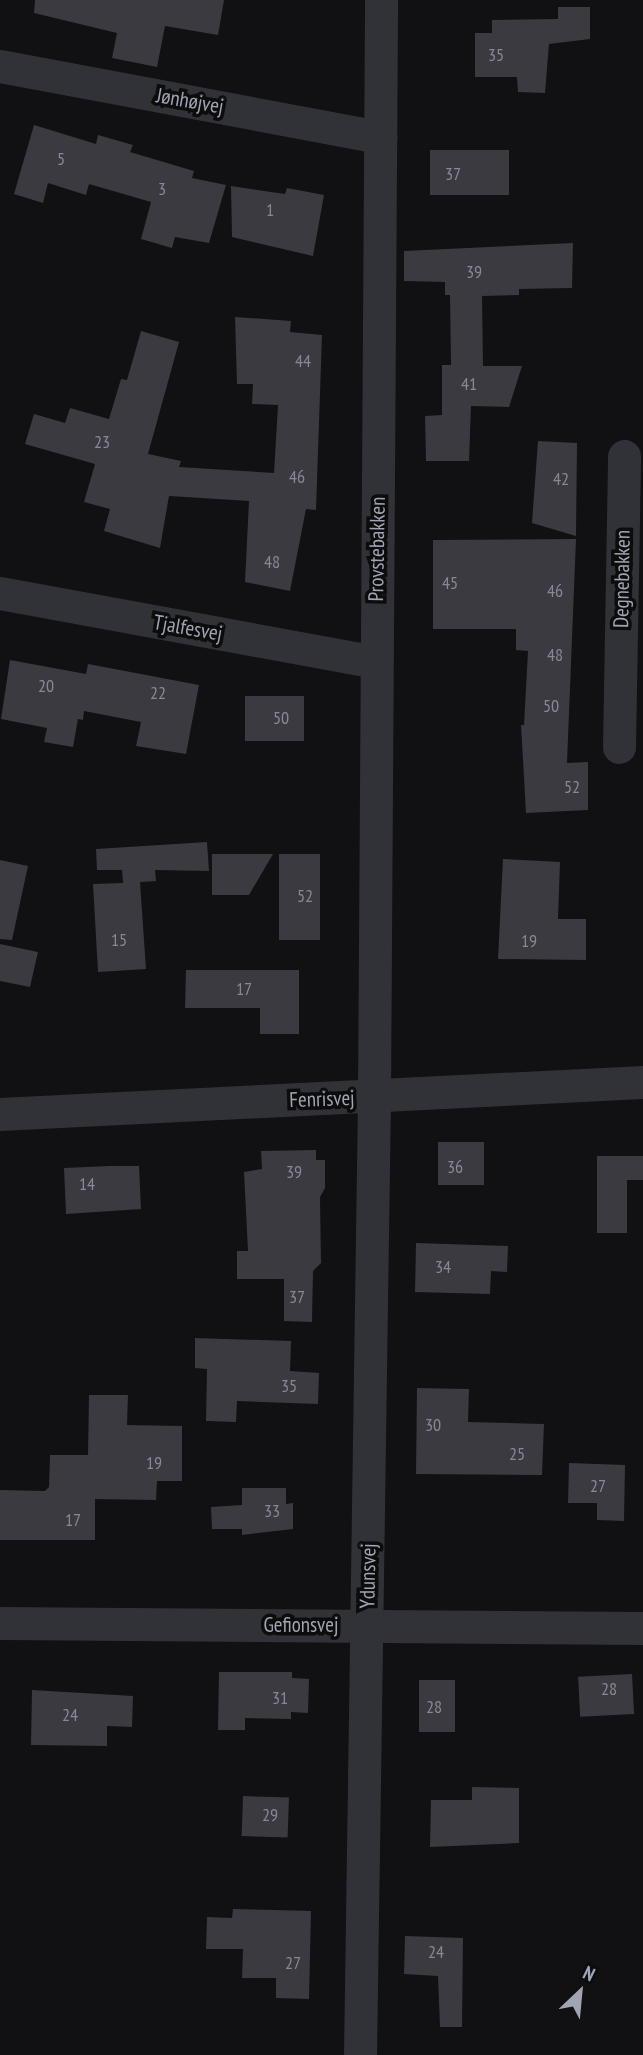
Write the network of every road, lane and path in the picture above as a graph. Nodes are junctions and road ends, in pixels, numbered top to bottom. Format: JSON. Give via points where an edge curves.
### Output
{"nodes":[{"id":1,"x":381,"y":0,"type":"edge"},
{"id":2,"x":0,"y":66,"type":"edge"},
{"id":3,"x":380,"y":136,"type":"junction"},
{"id":4,"x":624,"y":456,"type":"dead end"},
{"id":5,"x":0,"y":593,"type":"edge"},
{"id":6,"x":376,"y":662,"type":"junction"},
{"id":7,"x":631,"y":702,"type":"edge"},
{"id":8,"x":619,"y":747,"type":"dead end"},
{"id":9,"x":643,"y":1083,"type":"edge"},
{"id":10,"x":374,"y":1097,"type":"junction"},
{"id":11,"x":0,"y":1114,"type":"edge"},
{"id":12,"x":0,"y":1623,"type":"edge"},
{"id":13,"x":367,"y":1626,"type":"junction"},
{"id":14,"x":643,"y":1628,"type":"edge"},
{"id":15,"x":360,"y":2055,"type":"edge"}],
"edges":[{"from":1,"to":3,"type":"street","name":"Provstebakken"},
{"from":2,"to":3,"type":"street","name":"Jønhøjvej"},
{"from":3,"to":6,"type":"street","name":"Provstebakken"},
{"from":4,"to":7,"type":"street","name":"Degnebakken"},
{"from":5,"to":6,"type":"street","name":"Tjalfesvej"},
{"from":6,"to":10,"type":"street","name":"Provstebakken"},
{"from":7,"to":8,"type":"street","name":"Degnebakken"},
{"from":9,"to":10,"type":"street","name":"Fenrisvej"},
{"from":10,"to":11,"type":"street","name":"Fenrisvej"},
{"from":10,"to":13,"type":"street","name":"Ydunsvej"},
{"from":12,"to":13,"type":"street","name":"Gefionsvej"},
{"from":13,"to":14,"type":"street","name":"Gefionsvej"},
{"from":13,"to":15,"type":"street","name":"Ydunsvej"}]}
